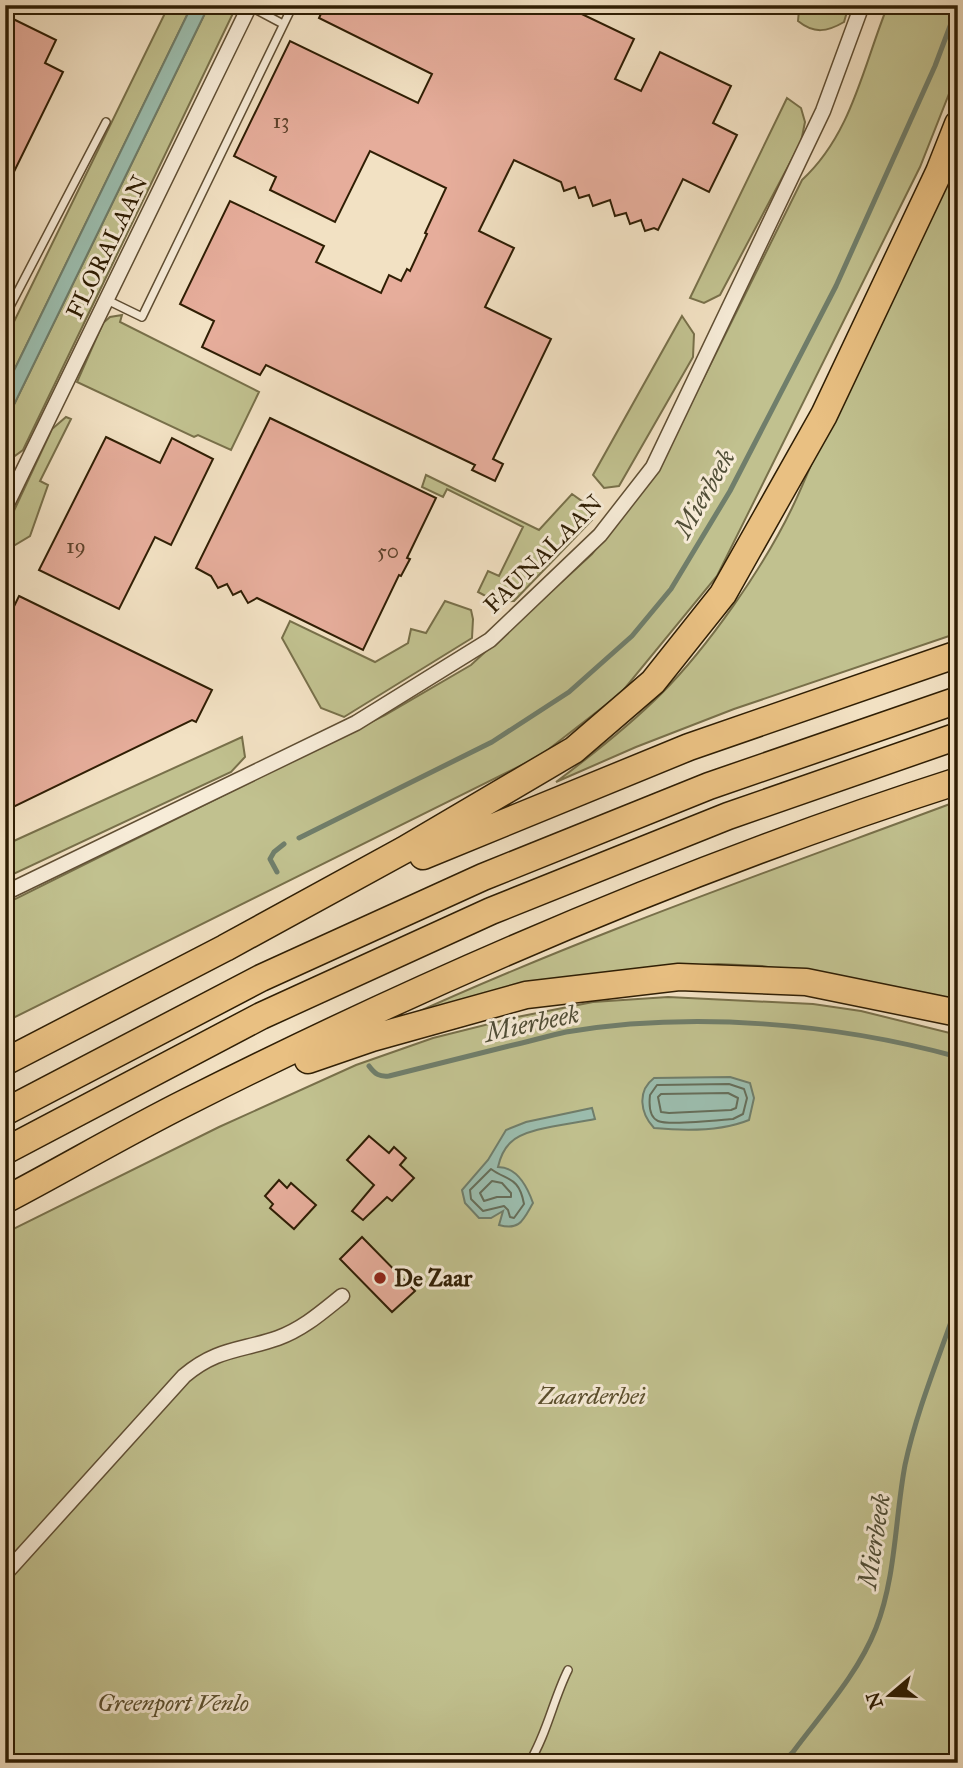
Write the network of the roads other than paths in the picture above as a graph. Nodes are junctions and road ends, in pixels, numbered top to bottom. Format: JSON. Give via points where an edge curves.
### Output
{"nodes":[{"id":1,"x":249,"y":5,"type":"edge"},
{"id":2,"x":293,"y":5,"type":"edge"},
{"id":3,"x":862,"y":5,"type":"edge"},
{"id":4,"x":284,"y":24,"type":"junction"},
{"id":5,"x":106,"y":122,"type":"dead end"},
{"id":6,"x":958,"y":124,"type":"edge"},
{"id":7,"x":106,"y":300,"type":"junction"},
{"id":8,"x":5,"y":316,"type":"edge"},
{"id":9,"x":11,"y":480,"type":"edge"},
{"id":10,"x":5,"y":508,"type":"edge"},
{"id":11,"x":958,"y":654,"type":"edge"},
{"id":12,"x":958,"y":700,"type":"edge"},
{"id":13,"x":958,"y":736,"type":"edge"},
{"id":14,"x":958,"y":781,"type":"edge"},
{"id":15,"x":5,"y":893,"type":"edge"},
{"id":16,"x":225,"y":948,"type":"junction"},
{"id":17,"x":958,"y":1013,"type":"edge"},
{"id":18,"x":5,"y":1062,"type":"edge"},
{"id":19,"x":184,"y":1103,"type":"junction"},
{"id":20,"x":5,"y":1112,"type":"edge"},
{"id":21,"x":5,"y":1151,"type":"edge"},
{"id":22,"x":5,"y":1200,"type":"edge"},
{"id":23,"x":342,"y":1296,"type":"dead end"},
{"id":24,"x":5,"y":1574,"type":"edge"},
{"id":25,"x":568,"y":1670,"type":"dead end"},
{"id":26,"x":529,"y":1763,"type":"edge"}],
"edges":[{"from":1,"to":4,"type":"lane"},
{"from":1,"to":7,"type":"street","name":"FLORALAAN"},
{"from":2,"to":4,"type":"lane"},
{"from":3,"to":15,"type":"street","name":"FAUNALAAN","via":[[822,111],[653,467],[600,535],[490,640],[356,723]]},
{"from":4,"to":7,"type":"lane","via":[[142,317]]},
{"from":5,"to":8,"type":"lane"},
{"from":6,"to":16,"type":"highway","via":[[824,415],[723,594],[653,682],[574,750]]},
{"from":7,"to":9,"type":"street","name":"FLORALAAN"},
{"from":9,"to":10,"type":"street","name":"FLORALAAN"},
{"from":11,"to":16,"type":"highway","via":[[689,747],[455,841]]},
{"from":12,"to":20,"type":"highway","via":[[709,786],[483,877],[261,978]]},
{"from":13,"to":21,"type":"highway","via":[[727,816],[491,911],[261,1016]]},
{"from":14,"to":19,"type":"highway","via":[[744,856],[507,952]]},
{"from":16,"to":18,"type":"highway"},
{"from":17,"to":19,"type":"highway","via":[[806,982],[679,977],[513,999],[372,1038]]},
{"from":19,"to":22,"type":"highway"},
{"from":23,"to":24,"type":"street","via":[[291,1333],[222,1352],[195,1366]]},
{"from":25,"to":26,"type":"lane"}]}
